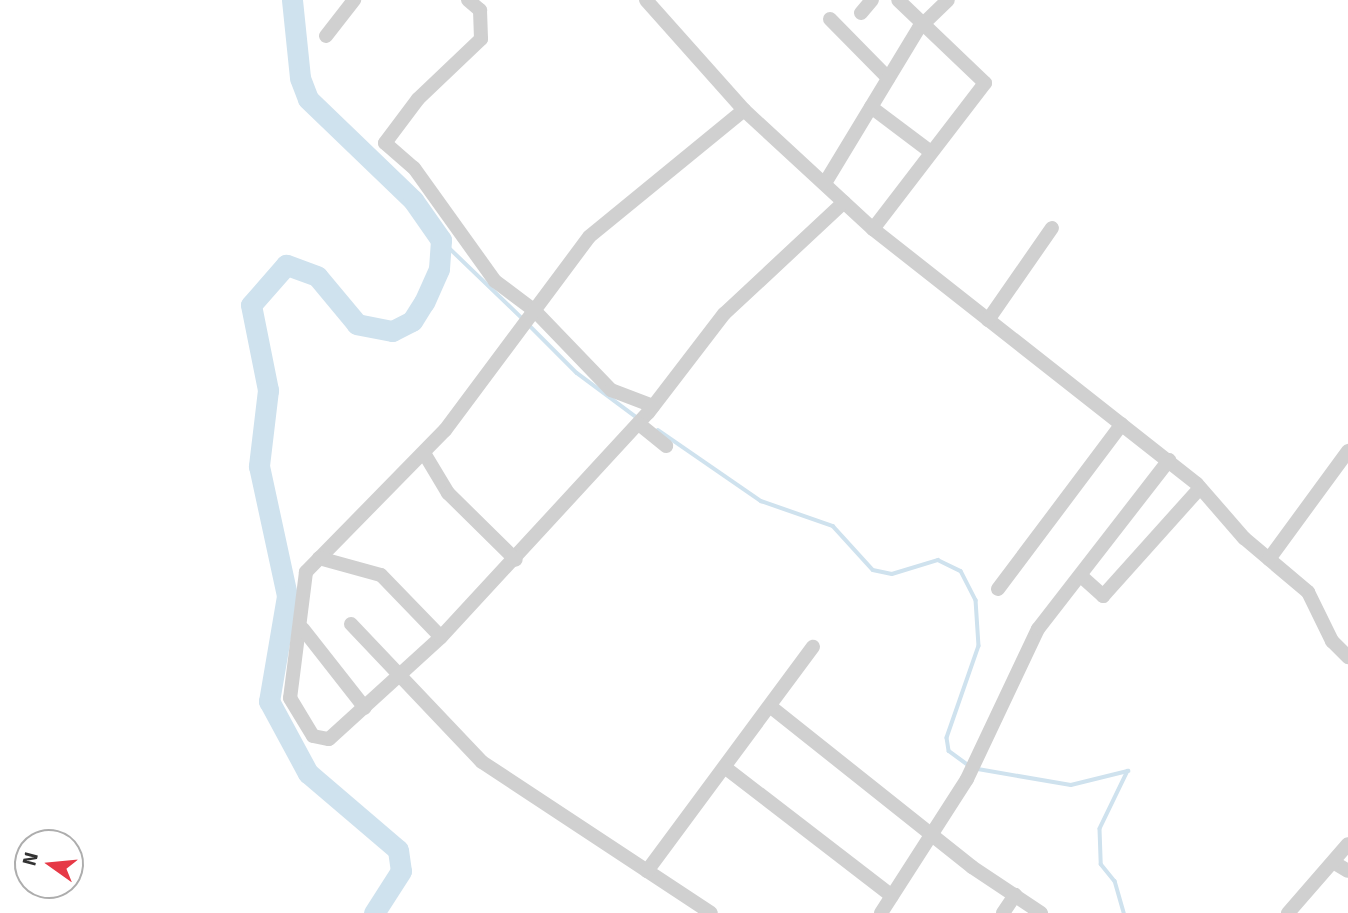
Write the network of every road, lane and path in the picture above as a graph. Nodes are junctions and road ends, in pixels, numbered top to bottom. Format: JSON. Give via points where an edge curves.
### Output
{"nodes":[{"id":1,"x":354,"y":0,"type":"edge"},
{"id":2,"x":467,"y":0,"type":"edge"},
{"id":3,"x":646,"y":0,"type":"edge"},
{"id":4,"x":873,"y":0,"type":"edge"},
{"id":5,"x":898,"y":0,"type":"edge"},
{"id":6,"x":948,"y":0,"type":"edge"},
{"id":7,"x":484,"y":5,"type":"edge"},
{"id":8,"x":861,"y":13,"type":"dead end"},
{"id":9,"x":830,"y":19,"type":"dead end"},
{"id":10,"x":922,"y":24,"type":"junction"},
{"id":11,"x":326,"y":36,"type":"dead end"},
{"id":12,"x":888,"y":78,"type":"junction"},
{"id":13,"x":871,"y":107,"type":"junction"},
{"id":14,"x":744,"y":110,"type":"junction"},
{"id":15,"x":931,"y":152,"type":"junction"},
{"id":16,"x":825,"y":183,"type":"junction"},
{"id":17,"x":844,"y":202,"type":"junction"},
{"id":18,"x":1052,"y":228,"type":"dead end"},
{"id":19,"x":873,"y":229,"type":"junction"},
{"id":20,"x":529,"y":320,"type":"junction"},
{"id":21,"x":988,"y":320,"type":"junction"},
{"id":22,"x":645,"y":416,"type":"junction"},
{"id":23,"x":1122,"y":424,"type":"junction"},
{"id":24,"x":666,"y":446,"type":"dead end"},
{"id":25,"x":1348,"y":451,"type":"edge"},
{"id":26,"x":424,"y":453,"type":"junction"},
{"id":27,"x":1169,"y":460,"type":"junction"},
{"id":28,"x":1200,"y":488,"type":"junction"},
{"id":29,"x":318,"y":558,"type":"junction"},
{"id":30,"x":1269,"y":559,"type":"junction"},
{"id":31,"x":516,"y":560,"type":"junction"},
{"id":32,"x":1081,"y":576,"type":"junction"},
{"id":33,"x":998,"y":589,"type":"dead end"},
{"id":34,"x":351,"y":624,"type":"dead end"},
{"id":35,"x":303,"y":629,"type":"junction"},
{"id":36,"x":441,"y":637,"type":"junction"},
{"id":37,"x":813,"y":647,"type":"dead end"},
{"id":38,"x":1348,"y":657,"type":"edge"},
{"id":39,"x":400,"y":677,"type":"junction"},
{"id":40,"x":771,"y":707,"type":"junction"},
{"id":41,"x":365,"y":708,"type":"junction"},
{"id":42,"x":727,"y":769,"type":"junction"},
{"id":43,"x":935,"y":832,"type":"junction"},
{"id":44,"x":1348,"y":844,"type":"edge"},
{"id":45,"x":1333,"y":862,"type":"junction"},
{"id":46,"x":647,"y":871,"type":"junction"},
{"id":47,"x":1348,"y":871,"type":"edge"},
{"id":48,"x":1015,"y":895,"type":"junction"},
{"id":49,"x":892,"y":896,"type":"junction"},
{"id":50,"x":711,"y":913,"type":"edge"},
{"id":51,"x":881,"y":913,"type":"edge"},
{"id":52,"x":1003,"y":913,"type":"edge"},
{"id":53,"x":1041,"y":913,"type":"edge"},
{"id":54,"x":1288,"y":913,"type":"edge"}],
"edges":[{"from":1,"to":11,"type":"street"},
{"from":2,"to":7,"type":"street"},
{"from":3,"to":14,"type":"street"},
{"from":4,"to":8,"type":"street"},
{"from":5,"to":10,"type":"street"},
{"from":6,"to":10,"type":"street"},
{"from":7,"to":20,"type":"street","via":[[484,28],[478,43],[418,99],[384,143],[414,168],[478,263]]},
{"from":9,"to":12,"type":"street"},
{"from":10,"to":12,"type":"street"},
{"from":10,"to":15,"type":"street","via":[[985,82]]},
{"from":12,"to":13,"type":"street"},
{"from":13,"to":15,"type":"street"},
{"from":13,"to":16,"type":"street"},
{"from":14,"to":16,"type":"street"},
{"from":14,"to":20,"type":"street","via":[[605,221]]},
{"from":15,"to":19,"type":"street"},
{"from":16,"to":17,"type":"street"},
{"from":17,"to":19,"type":"street"},
{"from":17,"to":22,"type":"street","via":[[724,314]]},
{"from":18,"to":21,"type":"street"},
{"from":19,"to":21,"type":"street"},
{"from":20,"to":22,"type":"street"},
{"from":20,"to":26,"type":"street"},
{"from":21,"to":23,"type":"street"},
{"from":22,"to":24,"type":"street"},
{"from":22,"to":31,"type":"street"},
{"from":23,"to":27,"type":"street"},
{"from":23,"to":33,"type":"street"},
{"from":25,"to":30,"type":"street"},
{"from":26,"to":29,"type":"street"},
{"from":26,"to":31,"type":"street","via":[[448,493]]},
{"from":27,"to":28,"type":"street"},
{"from":27,"to":32,"type":"street"},
{"from":28,"to":30,"type":"street"},
{"from":28,"to":32,"type":"street","via":[[1103,596]]},
{"from":29,"to":35,"type":"street","via":[[302,582]]},
{"from":29,"to":36,"type":"street","via":[[381,575]]},
{"from":30,"to":38,"type":"street","via":[[1308,592],[1332,641]]},
{"from":31,"to":36,"type":"street"},
{"from":32,"to":43,"type":"street","via":[[1031,641],[976,763]]},
{"from":34,"to":39,"type":"street"},
{"from":35,"to":41,"type":"street"},
{"from":35,"to":41,"type":"street","via":[[290,698],[313,736],[329,738]]},
{"from":36,"to":39,"type":"street"},
{"from":37,"to":40,"type":"street"},
{"from":39,"to":41,"type":"street"},
{"from":39,"to":46,"type":"street","via":[[482,762]]},
{"from":40,"to":42,"type":"street"},
{"from":40,"to":43,"type":"street"},
{"from":42,"to":46,"type":"street"},
{"from":42,"to":49,"type":"street"},
{"from":43,"to":48,"type":"street"},
{"from":43,"to":49,"type":"street"},
{"from":44,"to":45,"type":"street"},
{"from":45,"to":47,"type":"street"},
{"from":45,"to":54,"type":"street"},
{"from":46,"to":50,"type":"street"},
{"from":48,"to":52,"type":"street"},
{"from":48,"to":53,"type":"street"},
{"from":49,"to":51,"type":"street"}]}
